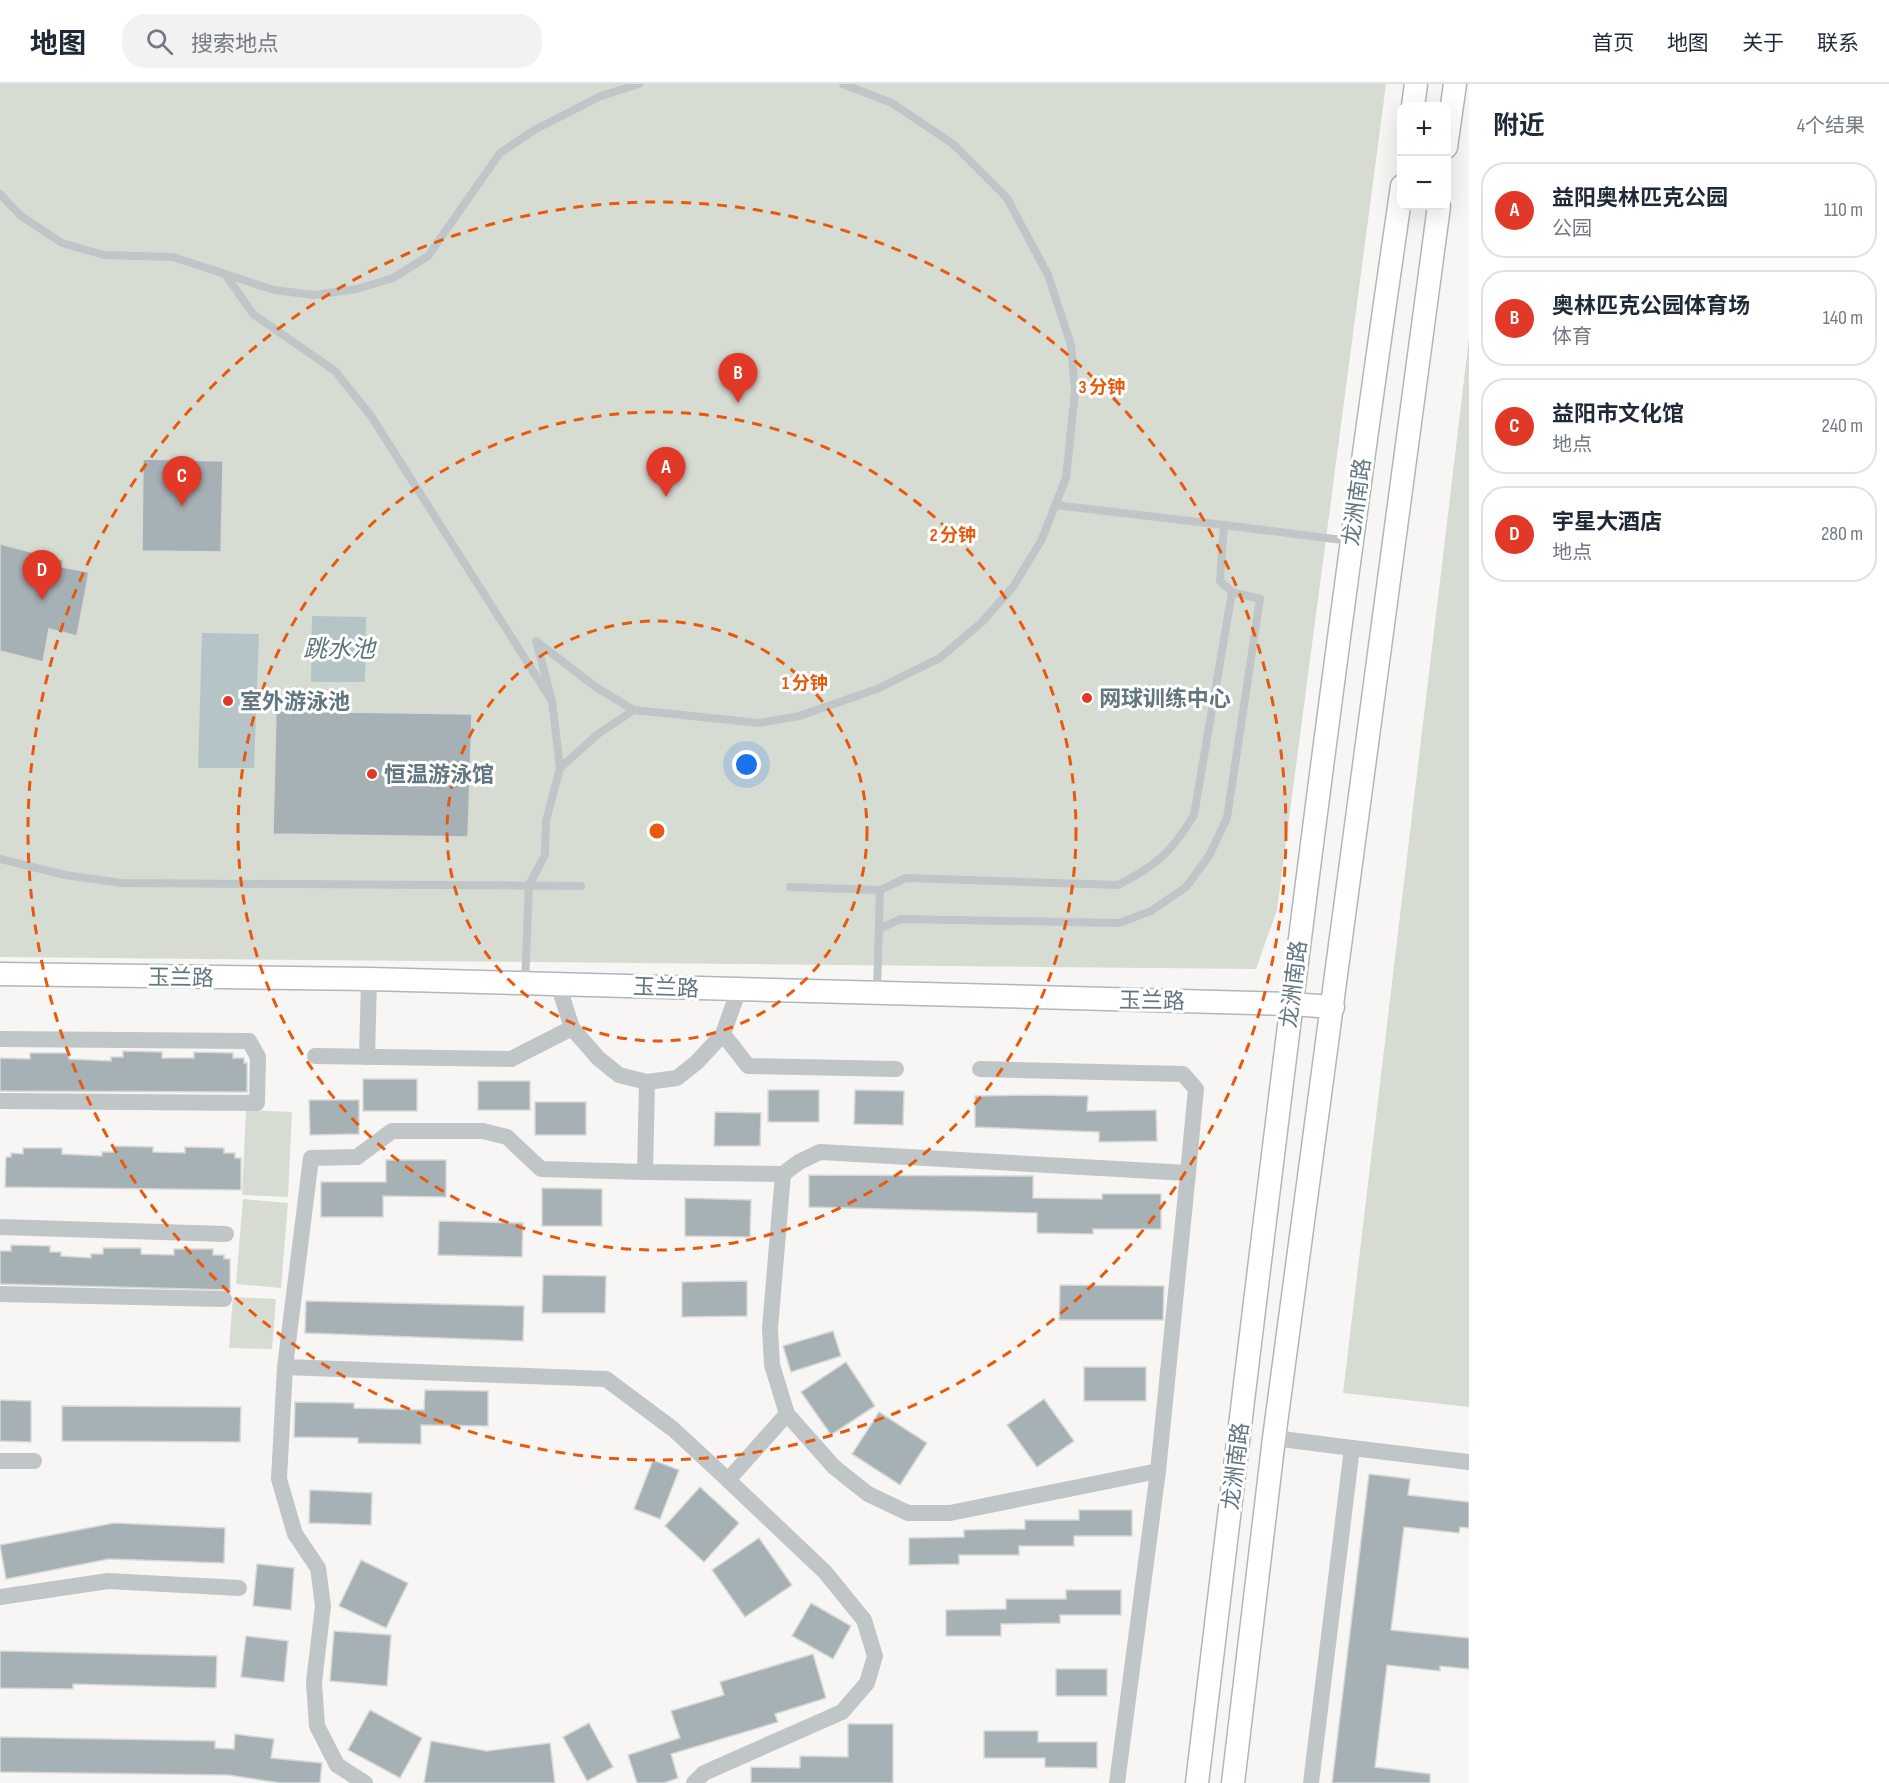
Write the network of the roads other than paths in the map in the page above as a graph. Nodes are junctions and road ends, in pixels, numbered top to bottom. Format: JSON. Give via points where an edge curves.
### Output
{"nodes":[{"id":1,"x":639,"y":84,"type":"edge"},
{"id":2,"x":843,"y":84,"type":"edge"},
{"id":3,"x":1455,"y":84,"type":"edge"},
{"id":4,"x":1451,"y":112,"type":"edge"},
{"id":5,"x":0,"y":194,"type":"edge"},
{"id":6,"x":1398,"y":210,"type":"edge"},
{"id":7,"x":1438,"y":210,"type":"edge"},
{"id":8,"x":225,"y":274,"type":"junction"},
{"id":9,"x":1055,"y":505,"type":"junction"},
{"id":10,"x":1224,"y":525,"type":"junction"},
{"id":11,"x":1350,"y":541,"type":"junction"},
{"id":12,"x":1232,"y":592,"type":"junction"},
{"id":13,"x":552,"y":701,"type":"junction"},
{"id":14,"x":634,"y":710,"type":"junction"},
{"id":15,"x":560,"y":768,"type":"junction"},
{"id":16,"x":0,"y":859,"type":"edge"},
{"id":17,"x":530,"y":885,"type":"junction"},
{"id":18,"x":581,"y":886,"type":"dead end"},
{"id":19,"x":790,"y":887,"type":"dead end"},
{"id":20,"x":880,"y":890,"type":"junction"},
{"id":21,"x":879,"y":929,"type":"junction"},
{"id":22,"x":0,"y":974,"type":"edge"},
{"id":23,"x":369,"y":979,"type":"junction"},
{"id":24,"x":525,"y":984,"type":"junction"},
{"id":25,"x":558,"y":984,"type":"junction"},
{"id":26,"x":739,"y":989,"type":"junction"},
{"id":27,"x":877,"y":993,"type":"junction"},
{"id":28,"x":1291,"y":1004,"type":"junction"},
{"id":29,"x":1333,"y":1007,"type":"junction"},
{"id":30,"x":572,"y":1028,"type":"junction"},
{"id":31,"x":723,"y":1034,"type":"junction"},
{"id":32,"x":0,"y":1039,"type":"edge"},
{"id":33,"x":315,"y":1056,"type":"dead end"},
{"id":34,"x":367,"y":1057,"type":"junction"},
{"id":35,"x":896,"y":1069,"type":"dead end"},
{"id":36,"x":980,"y":1069,"type":"dead end"},
{"id":37,"x":647,"y":1082,"type":"junction"},
{"id":38,"x":0,"y":1101,"type":"edge"},
{"id":39,"x":645,"y":1172,"type":"junction"},
{"id":40,"x":1188,"y":1173,"type":"junction"},
{"id":41,"x":783,"y":1174,"type":"junction"},
{"id":42,"x":0,"y":1227,"type":"edge"},
{"id":43,"x":226,"y":1234,"type":"dead end"},
{"id":44,"x":0,"y":1294,"type":"edge"},
{"id":45,"x":224,"y":1299,"type":"dead end"},
{"id":46,"x":285,"y":1367,"type":"junction"},
{"id":47,"x":787,"y":1414,"type":"junction"},
{"id":48,"x":1274,"y":1438,"type":"junction"},
{"id":49,"x":1352,"y":1448,"type":"junction"},
{"id":50,"x":0,"y":1461,"type":"edge"},
{"id":51,"x":34,"y":1461,"type":"dead end"},
{"id":52,"x":1469,"y":1462,"type":"edge"},
{"id":53,"x":1158,"y":1471,"type":"junction"},
{"id":54,"x":728,"y":1480,"type":"junction"},
{"id":55,"x":239,"y":1588,"type":"dead end"},
{"id":56,"x":0,"y":1597,"type":"edge"},
{"id":57,"x":364,"y":1783,"type":"edge"},
{"id":58,"x":694,"y":1783,"type":"edge"},
{"id":59,"x":1117,"y":1783,"type":"edge"},
{"id":60,"x":1197,"y":1783,"type":"edge"},
{"id":61,"x":1233,"y":1783,"type":"edge"},
{"id":62,"x":1311,"y":1783,"type":"edge"}],
"edges":[{"from":1,"to":8,"type":"lane","via":[[601,96],[536,129],[500,153],[428,256],[393,278],[357,289],[314,295],[274,290]]},
{"from":2,"to":9,"type":"lane","via":[[892,104],[953,144],[1007,198],[1048,275],[1071,345],[1075,392],[1066,478]]},
{"from":3,"to":4,"type":"main road"},
{"from":5,"to":8,"type":"lane","via":[[21,216],[62,243],[104,255],[173,257]]},
{"from":6,"to":11,"type":"main road","name":"龙洲南路"},
{"from":7,"to":29,"type":"main road","name":"龙洲南路"},
{"from":8,"to":13,"type":"lane","via":[[253,314],[335,371],[370,416]]},
{"from":9,"to":10,"type":"lane"},
{"from":9,"to":14,"type":"lane","via":[[1041,541],[1013,587],[982,622],[940,658],[877,689],[799,716],[759,723]]},
{"from":10,"to":11,"type":"lane"},
{"from":10,"to":12,"type":"lane","via":[[1220,581]]},
{"from":11,"to":28,"type":"main road","name":"龙洲南路"},
{"from":12,"to":20,"type":"lane","via":[[1194,815],[1177,842],[1148,870],[1118,885],[906,878]]},
{"from":12,"to":21,"type":"lane","via":[[1260,599],[1227,818],[1209,856],[1186,887],[1151,911],[1119,923],[901,919]]},
{"from":13,"to":14,"type":"lane","via":[[536,641],[597,688]]},
{"from":13,"to":15,"type":"lane"},
{"from":14,"to":15,"type":"lane","via":[[598,734]]},
{"from":15,"to":17,"type":"lane","via":[[546,821],[545,855]]},
{"from":16,"to":17,"type":"lane","via":[[65,875],[122,883]]},
{"from":17,"to":18,"type":"lane"},
{"from":17,"to":24,"type":"lane"},
{"from":19,"to":20,"type":"lane"},
{"from":20,"to":21,"type":"lane"},
{"from":21,"to":27,"type":"lane"},
{"from":22,"to":23,"type":"main road","name":"玉兰路"},
{"from":23,"to":24,"type":"main road","name":"玉兰路"},
{"from":23,"to":34,"type":"street"},
{"from":24,"to":25,"type":"main road","name":"玉兰路"},
{"from":25,"to":26,"type":"main road","name":"玉兰路"},
{"from":25,"to":30,"type":"street"},
{"from":26,"to":27,"type":"main road","name":"玉兰路"},
{"from":26,"to":31,"type":"street"},
{"from":27,"to":28,"type":"main road","name":"玉兰路"},
{"from":28,"to":29,"type":"main road","name":"玉兰路"},
{"from":28,"to":60,"type":"main road","name":"龙洲南路"},
{"from":29,"to":48,"type":"main road","name":"龙洲南路"},
{"from":30,"to":34,"type":"street","via":[[511,1059]]},
{"from":30,"to":37,"type":"street","via":[[598,1058],[620,1075]]},
{"from":31,"to":35,"type":"street","via":[[748,1066]]},
{"from":31,"to":37,"type":"street","via":[[677,1078]]},
{"from":32,"to":38,"type":"street","via":[[249,1041],[258,1057],[257,1103]]},
{"from":33,"to":34,"type":"street"},
{"from":36,"to":40,"type":"street","via":[[1183,1074],[1196,1089]]},
{"from":37,"to":39,"type":"street"},
{"from":39,"to":41,"type":"street"},
{"from":39,"to":46,"type":"street","via":[[541,1169],[507,1137],[483,1131],[392,1131],[357,1157],[311,1158]]},
{"from":40,"to":41,"type":"street","via":[[820,1152]]},
{"from":40,"to":53,"type":"street"},
{"from":41,"to":47,"type":"street","via":[[770,1328],[772,1365]]},
{"from":42,"to":43,"type":"street"},
{"from":44,"to":45,"type":"street"},
{"from":46,"to":54,"type":"street","via":[[606,1379],[673,1429]]},
{"from":46,"to":57,"type":"street","via":[[279,1479],[295,1534],[318,1568],[322,1606],[314,1682],[317,1726],[337,1765]]},
{"from":47,"to":53,"type":"street","via":[[834,1467],[868,1494],[908,1513],[950,1513]]},
{"from":47,"to":54,"type":"street"},
{"from":48,"to":49,"type":"street"},
{"from":48,"to":61,"type":"main road","name":"龙洲南路"},
{"from":49,"to":52,"type":"street"},
{"from":49,"to":62,"type":"street"},
{"from":50,"to":51,"type":"street"},
{"from":53,"to":59,"type":"street"},
{"from":54,"to":58,"type":"street","via":[[825,1572],[864,1620],[874,1656],[867,1683],[842,1712],[704,1773]]},
{"from":55,"to":56,"type":"street","via":[[108,1581]]}]}
